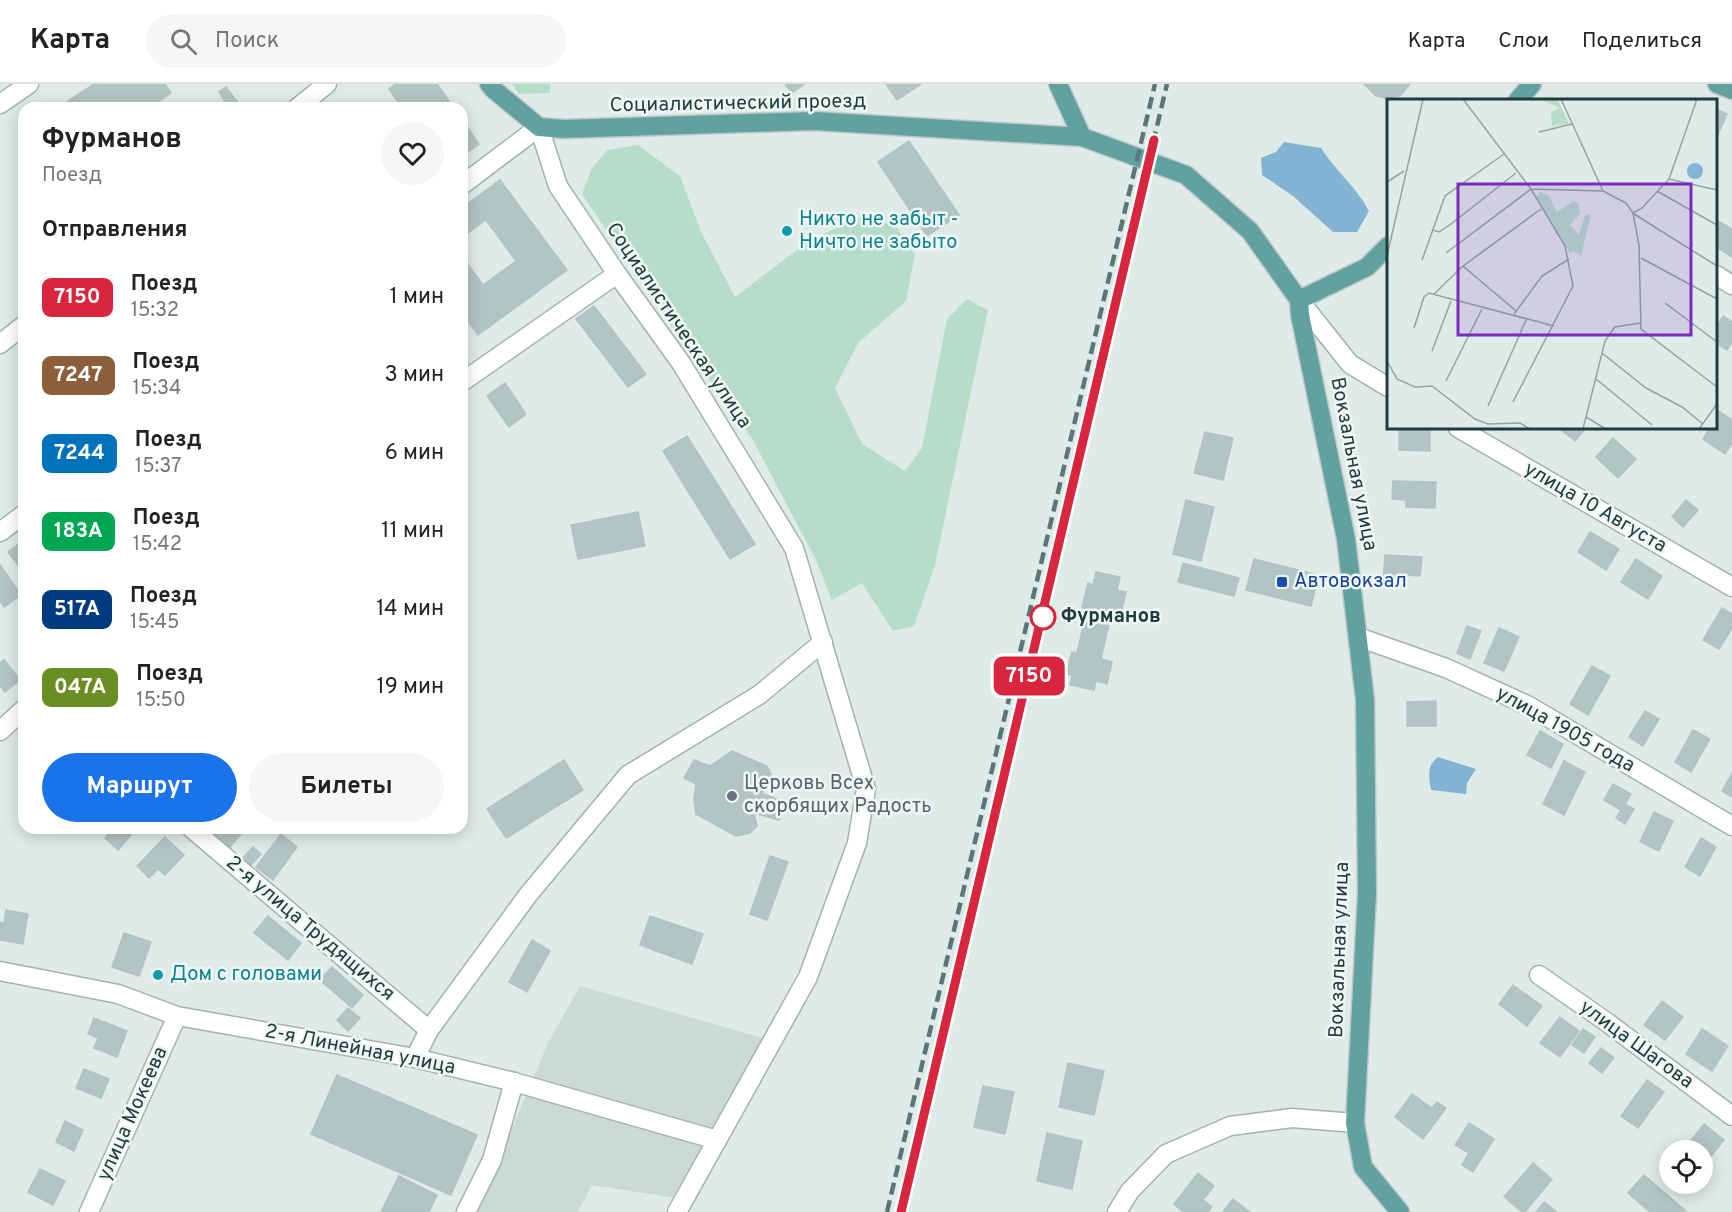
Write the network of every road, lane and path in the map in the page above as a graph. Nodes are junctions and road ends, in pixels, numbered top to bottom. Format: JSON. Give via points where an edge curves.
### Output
{"nodes":[{"id":1,"x":29,"y":84,"type":"edge"},
{"id":2,"x":327,"y":84,"type":"edge"},
{"id":3,"x":489,"y":84,"type":"edge"},
{"id":4,"x":1058,"y":84,"type":"edge"},
{"id":5,"x":1532,"y":84,"type":"edge"},
{"id":6,"x":1717,"y":84,"type":"edge"},
{"id":7,"x":1732,"y":90,"type":"edge"},
{"id":8,"x":1519,"y":99,"type":"edge"},
{"id":9,"x":304,"y":102,"type":"edge"},
{"id":10,"x":0,"y":104,"type":"edge"},
{"id":11,"x":539,"y":127,"type":"junction"},
{"id":12,"x":1082,"y":137,"type":"junction"},
{"id":13,"x":468,"y":180,"type":"edge"},
{"id":14,"x":1387,"y":248,"type":"edge"},
{"id":15,"x":617,"y":274,"type":"junction"},
{"id":16,"x":1717,"y":276,"type":"edge"},
{"id":17,"x":1732,"y":285,"type":"edge"},
{"id":18,"x":1299,"y":300,"type":"junction"},
{"id":19,"x":18,"y":330,"type":"edge"},
{"id":20,"x":0,"y":344,"type":"edge"},
{"id":21,"x":468,"y":378,"type":"edge"},
{"id":22,"x":1387,"y":386,"type":"edge"},
{"id":23,"x":1460,"y":429,"type":"edge"},
{"id":24,"x":18,"y":518,"type":"edge"},
{"id":25,"x":0,"y":532,"type":"edge"},
{"id":26,"x":1732,"y":587,"type":"edge"},
{"id":27,"x":1358,"y":637,"type":"junction"},
{"id":28,"x":823,"y":642,"type":"junction"},
{"id":29,"x":18,"y":714,"type":"edge"},
{"id":30,"x":0,"y":731,"type":"edge"},
{"id":31,"x":1732,"y":826,"type":"edge"},
{"id":32,"x":198,"y":834,"type":"edge"},
{"id":33,"x":0,"y":971,"type":"edge"},
{"id":34,"x":1539,"y":975,"type":"dead end"},
{"id":35,"x":177,"y":1016,"type":"junction"},
{"id":36,"x":429,"y":1030,"type":"junction"},
{"id":37,"x":415,"y":1058,"type":"junction"},
{"id":38,"x":514,"y":1082,"type":"junction"},
{"id":39,"x":1732,"y":1116,"type":"edge"},
{"id":40,"x":1355,"y":1123,"type":"junction"},
{"id":41,"x":717,"y":1140,"type":"junction"},
{"id":42,"x":89,"y":1212,"type":"edge"},
{"id":43,"x":466,"y":1212,"type":"edge"},
{"id":44,"x":677,"y":1212,"type":"edge"},
{"id":45,"x":1117,"y":1212,"type":"edge"},
{"id":46,"x":1400,"y":1212,"type":"edge"}],
"edges":[{"from":1,"to":10,"type":"street"},
{"from":2,"to":9,"type":"street"},
{"from":3,"to":11,"type":"main road"},
{"from":4,"to":12,"type":"main road"},
{"from":5,"to":8,"type":"main road"},
{"from":6,"to":7,"type":"main road"},
{"from":11,"to":12,"type":"main road","name":"Социалистический проезд","via":[[814,121]]},
{"from":11,"to":13,"type":"street"},
{"from":11,"to":15,"type":"street","name":"Социалистическая улица","via":[[558,186]]},
{"from":12,"to":18,"type":"main road","name":"Вокзальная улица","via":[[1186,175],[1250,231]]},
{"from":14,"to":18,"type":"main road","via":[[1367,267]]},
{"from":15,"to":21,"type":"street"},
{"from":15,"to":28,"type":"street","name":"Социалистическая улица","via":[[681,363],[794,548]]},
{"from":16,"to":17,"type":"street"},
{"from":18,"to":22,"type":"street","via":[[1350,364]]},
{"from":18,"to":27,"type":"main road","name":"Вокзальная улица","via":[[1346,539]]},
{"from":19,"to":20,"type":"street"},
{"from":23,"to":26,"type":"street","name":"улица 10 Августа"},
{"from":24,"to":25,"type":"street"},
{"from":27,"to":31,"type":"street","name":"улица 1905 года","via":[[1446,668],[1529,706]]},
{"from":27,"to":40,"type":"main road","name":"Вокзальная улица","via":[[1365,700],[1366,893]]},
{"from":28,"to":36,"type":"street","via":[[759,694],[628,775],[528,894]]},
{"from":28,"to":41,"type":"street","name":"Социалистическая улица","via":[[866,789],[857,843],[808,977]]},
{"from":29,"to":30,"type":"street"},
{"from":32,"to":36,"type":"street","name":"2-я улица Трудящихся"},
{"from":33,"to":35,"type":"street","name":"2-я Линейная улица","via":[[118,994]]},
{"from":34,"to":39,"type":"street","name":"улица Шагова"},
{"from":35,"to":37,"type":"street","name":"2-я Линейная улица"},
{"from":35,"to":42,"type":"street","name":"улица Мокеева"},
{"from":36,"to":37,"type":"street"},
{"from":37,"to":38,"type":"street","name":"2-я Линейная улица"},
{"from":38,"to":41,"type":"street","name":"2-я Линейная улица"},
{"from":38,"to":43,"type":"street","via":[[492,1160]]},
{"from":40,"to":45,"type":"street","via":[[1292,1118],[1230,1126],[1166,1154],[1130,1191]]},
{"from":40,"to":46,"type":"main road","name":"Вокзальная улица","via":[[1363,1167]]},
{"from":41,"to":44,"type":"street","name":"Социалистическая улица"}]}
